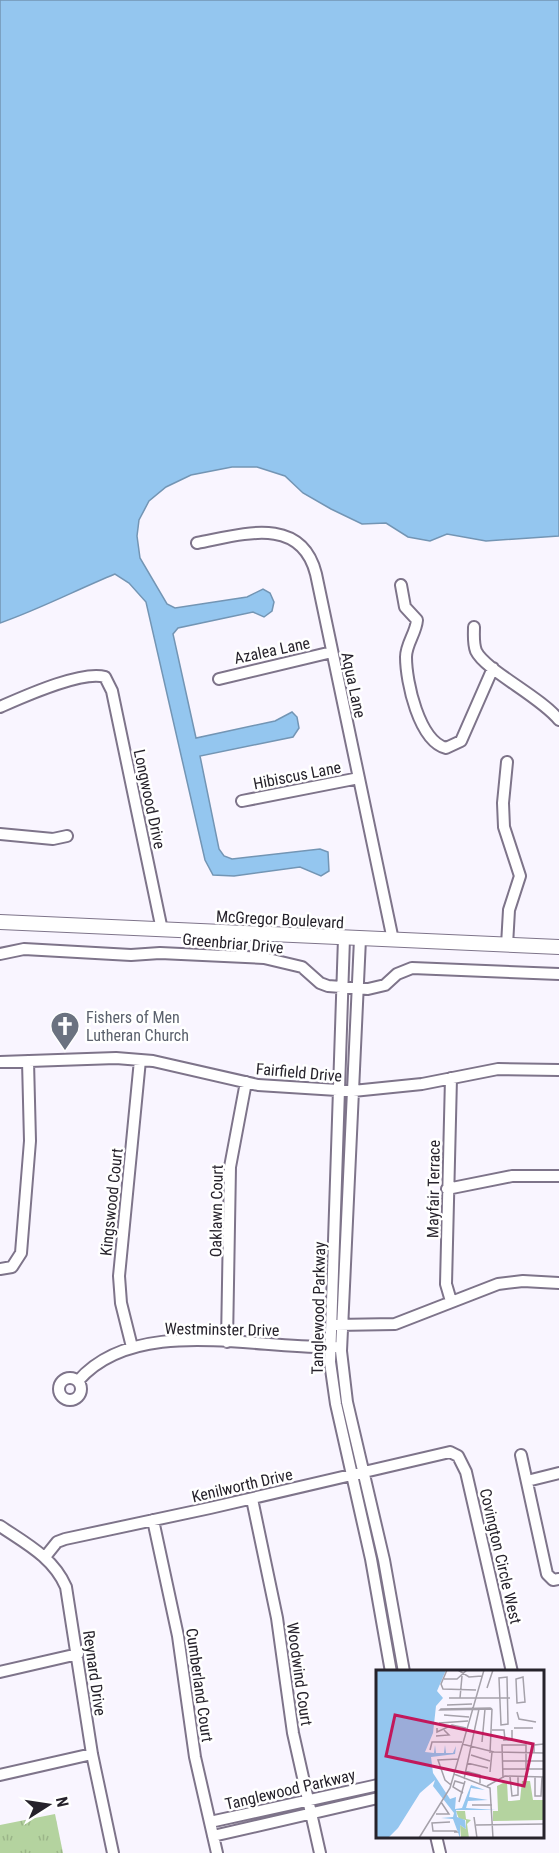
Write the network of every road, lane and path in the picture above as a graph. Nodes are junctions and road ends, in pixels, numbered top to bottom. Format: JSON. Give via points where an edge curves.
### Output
{"nodes":[{"id":1,"x":197,"y":543,"type":"dead end"},
{"id":2,"x":401,"y":585,"type":"dead end"},
{"id":3,"x":474,"y":627,"type":"dead end"},
{"id":4,"x":332,"y":652,"type":"junction"},
{"id":5,"x":493,"y":668,"type":"junction"},
{"id":6,"x":219,"y":679,"type":"dead end"},
{"id":7,"x":0,"y":706,"type":"edge"},
{"id":8,"x":559,"y":720,"type":"edge"},
{"id":9,"x":507,"y":762,"type":"dead end"},
{"id":10,"x":359,"y":778,"type":"junction"},
{"id":11,"x":242,"y":801,"type":"dead end"},
{"id":12,"x":0,"y":834,"type":"edge"},
{"id":13,"x":67,"y":836,"type":"dead end"},
{"id":14,"x":0,"y":922,"type":"edge"},
{"id":15,"x":162,"y":930,"type":"junction"},
{"id":16,"x":344,"y":938,"type":"junction"},
{"id":17,"x":360,"y":939,"type":"junction"},
{"id":18,"x":393,"y":940,"type":"junction"},
{"id":19,"x":507,"y":945,"type":"junction"},
{"id":20,"x":559,"y":947,"type":"edge"},
{"id":21,"x":0,"y":954,"type":"edge"},
{"id":22,"x":559,"y":974,"type":"edge"},
{"id":23,"x":344,"y":987,"type":"junction"},
{"id":24,"x":357,"y":988,"type":"junction"},
{"id":25,"x":140,"y":1060,"type":"junction"},
{"id":26,"x":28,"y":1061,"type":"junction"},
{"id":27,"x":0,"y":1062,"type":"edge"},
{"id":28,"x":559,"y":1070,"type":"edge"},
{"id":29,"x":451,"y":1078,"type":"junction"},
{"id":30,"x":246,"y":1082,"type":"junction"},
{"id":31,"x":340,"y":1090,"type":"junction"},
{"id":32,"x":352,"y":1091,"type":"junction"},
{"id":33,"x":559,"y":1176,"type":"edge"},
{"id":34,"x":447,"y":1189,"type":"junction"},
{"id":35,"x":0,"y":1269,"type":"edge"},
{"id":36,"x":559,"y":1283,"type":"edge"},
{"id":37,"x":451,"y":1301,"type":"junction"},
{"id":38,"x":336,"y":1325,"type":"junction"},
{"id":39,"x":227,"y":1342,"type":"junction"},
{"id":40,"x":336,"y":1346,"type":"junction"},
{"id":41,"x":132,"y":1347,"type":"junction"},
{"id":42,"x":78,"y":1381,"type":"dead end"},
{"id":43,"x":451,"y":1452,"type":"joint"},
{"id":44,"x":521,"y":1455,"type":"dead end"},
{"id":45,"x":363,"y":1471,"type":"junction"},
{"id":46,"x":352,"y":1473,"type":"junction"},
{"id":47,"x":559,"y":1473,"type":"edge"},
{"id":48,"x":527,"y":1481,"type":"junction"},
{"id":49,"x":252,"y":1499,"type":"junction"},
{"id":50,"x":153,"y":1520,"type":"junction"},
{"id":51,"x":0,"y":1526,"type":"edge"},
{"id":52,"x":45,"y":1557,"type":"junction"},
{"id":53,"x":380,"y":1574,"type":"junction"},
{"id":54,"x":559,"y":1579,"type":"edge"},
{"id":55,"x":78,"y":1653,"type":"junction"},
{"id":56,"x":391,"y":1670,"type":"edge"},
{"id":57,"x":404,"y":1670,"type":"edge"},
{"id":58,"x":512,"y":1670,"type":"edge"},
{"id":59,"x":0,"y":1672,"type":"edge"},
{"id":60,"x":92,"y":1754,"type":"junction"},
{"id":61,"x":0,"y":1775,"type":"edge"},
{"id":62,"x":376,"y":1785,"type":"edge"},
{"id":63,"x":376,"y":1798,"type":"edge"},
{"id":64,"x":309,"y":1800,"type":"junction"},
{"id":65,"x":311,"y":1814,"type":"junction"},
{"id":66,"x":210,"y":1822,"type":"junction"},
{"id":67,"x":213,"y":1836,"type":"junction"},
{"id":68,"x":436,"y":1838,"type":"edge"},
{"id":69,"x":113,"y":1853,"type":"edge"},
{"id":70,"x":217,"y":1853,"type":"edge"},
{"id":71,"x":320,"y":1853,"type":"edge"},
{"id":72,"x":440,"y":1853,"type":"edge"}],
"edges":[{"from":1,"to":4,"type":"street","name":"Aqua Lane","via":[[259,532],[277,533],[299,544],[314,566]]},
{"from":2,"to":5,"type":"street","via":[[405,607],[417,621],[406,655],[416,711],[433,742],[446,748],[461,741]]},
{"from":3,"to":5,"type":"street","via":[[476,652]]},
{"from":4,"to":6,"type":"street","name":"Azalea Lane"},
{"from":4,"to":10,"type":"street","name":"Aqua Lane"},
{"from":5,"to":8,"type":"street"},
{"from":7,"to":15,"type":"street","name":"Longwood Drive","via":[[81,678],[105,676],[112,691]]},
{"from":9,"to":19,"type":"street","via":[[504,827],[520,876],[508,919]]},
{"from":10,"to":11,"type":"street","name":"Hibiscus Lane"},
{"from":10,"to":18,"type":"street","name":"Aqua Lane"},
{"from":12,"to":13,"type":"street","via":[[53,839]]},
{"from":14,"to":15,"type":"main road","name":"McGregor Boulevard"},
{"from":15,"to":16,"type":"main road","name":"McGregor Boulevard"},
{"from":16,"to":17,"type":"main road","name":"McGregor Boulevard"},
{"from":16,"to":23,"type":"street","name":"Tanglewood Parkway"},
{"from":17,"to":18,"type":"main road","name":"McGregor Boulevard"},
{"from":17,"to":24,"type":"street","name":"Tanglewood Parkway"},
{"from":18,"to":19,"type":"main road","name":"McGregor Boulevard"},
{"from":19,"to":20,"type":"main road","name":"McGregor Boulevard"},
{"from":21,"to":23,"type":"street","name":"Greenbriar Drive","via":[[24,950],[264,958],[302,967],[320,983]]},
{"from":22,"to":24,"type":"street","name":"Greenbriar Drive","via":[[412,968],[385,985]]},
{"from":23,"to":24,"type":"street","name":"Greenbriar Drive"},
{"from":23,"to":31,"type":"street","name":"Tanglewood Parkway"},
{"from":24,"to":32,"type":"street","name":"Tanglewood Parkway"},
{"from":25,"to":26,"type":"street","name":"Fairfield Drive"},
{"from":25,"to":30,"type":"street","name":"Fairfield Drive","via":[[172,1063]]},
{"from":25,"to":41,"type":"street","name":"Kingswood Court","via":[[119,1276],[122,1311]]},
{"from":26,"to":27,"type":"street","name":"Fairfield Drive"},
{"from":26,"to":35,"type":"street","via":[[30,1141],[22,1245],[18,1261],[12,1267]]},
{"from":28,"to":29,"type":"street","name":"Fairfield Drive","via":[[498,1069]]},
{"from":29,"to":32,"type":"street","name":"Fairfield Drive"},
{"from":29,"to":34,"type":"street","name":"Mayfair Terrace"},
{"from":30,"to":31,"type":"street","name":"Fairfield Drive"},
{"from":30,"to":39,"type":"street","name":"Oaklawn Court","via":[[230,1167]]},
{"from":31,"to":32,"type":"street","name":"Fairfield Drive"},
{"from":31,"to":38,"type":"street","name":"Tanglewood Parkway"},
{"from":32,"to":38,"type":"street","name":"Tanglewood Parkway"},
{"from":33,"to":34,"type":"street","via":[[512,1176]]},
{"from":34,"to":37,"type":"street","name":"Mayfair Terrace","via":[[446,1284]]},
{"from":36,"to":37,"type":"street","via":[[506,1283]]},
{"from":37,"to":38,"type":"street","via":[[395,1324]]},
{"from":38,"to":40,"type":"street","name":"Tanglewood Parkway"},
{"from":39,"to":40,"type":"street","name":"Westminster Drive"},
{"from":39,"to":41,"type":"street","name":"Westminster Drive","via":[[163,1341]]},
{"from":40,"to":45,"type":"street","name":"Tanglewood Parkway"},
{"from":40,"to":46,"type":"street","name":"Tanglewood Parkway","via":[[332,1378]]},
{"from":41,"to":42,"type":"street","name":"Westminster Drive","via":[[98,1362]]},
{"from":43,"to":45,"type":"street","name":"Kenilworth Drive"},
{"from":43,"to":58,"type":"street","name":"Covington Circle West","via":[[458,1456],[466,1472]]},
{"from":44,"to":48,"type":"street"},
{"from":45,"to":46,"type":"street","name":"Kenilworth Drive"},
{"from":45,"to":53,"type":"street","name":"Tanglewood Parkway"},
{"from":46,"to":49,"type":"street","name":"Kenilworth Drive"},
{"from":46,"to":53,"type":"street","name":"Tanglewood Parkway"},
{"from":47,"to":48,"type":"street"},
{"from":48,"to":54,"type":"street","via":[[547,1574],[553,1580]]},
{"from":49,"to":50,"type":"street","name":"Kenilworth Drive"},
{"from":49,"to":64,"type":"street","name":"Woodwind Court","via":[[270,1577],[285,1692]]},
{"from":50,"to":52,"type":"street","name":"Kenilworth Drive","via":[[65,1539],[57,1542]]},
{"from":50,"to":66,"type":"street","name":"Cumberland Court","via":[[171,1598],[188,1718]]},
{"from":51,"to":52,"type":"street","name":"Reynard Drive"},
{"from":52,"to":55,"type":"street","name":"Reynard Drive","via":[[66,1587]]},
{"from":53,"to":56,"type":"street","name":"Tanglewood Parkway"},
{"from":53,"to":57,"type":"street","name":"Tanglewood Parkway"},
{"from":55,"to":59,"type":"street"},
{"from":55,"to":60,"type":"street","name":"Reynard Drive"},
{"from":60,"to":61,"type":"street"},
{"from":60,"to":69,"type":"street","name":"Reynard Drive"},
{"from":62,"to":64,"type":"street","name":"Tanglewood Parkway"},
{"from":63,"to":65,"type":"street","name":"Tanglewood Parkway"},
{"from":64,"to":65,"type":"street","name":"Woodwind Court"},
{"from":64,"to":66,"type":"street","name":"Tanglewood Parkway"},
{"from":65,"to":67,"type":"street","name":"Tanglewood Parkway"},
{"from":65,"to":71,"type":"street","name":"Woodwind Court"},
{"from":66,"to":67,"type":"street","name":"Cumberland Court"},
{"from":67,"to":70,"type":"street","name":"Cumberland Court"},
{"from":68,"to":72,"type":"street"}]}
